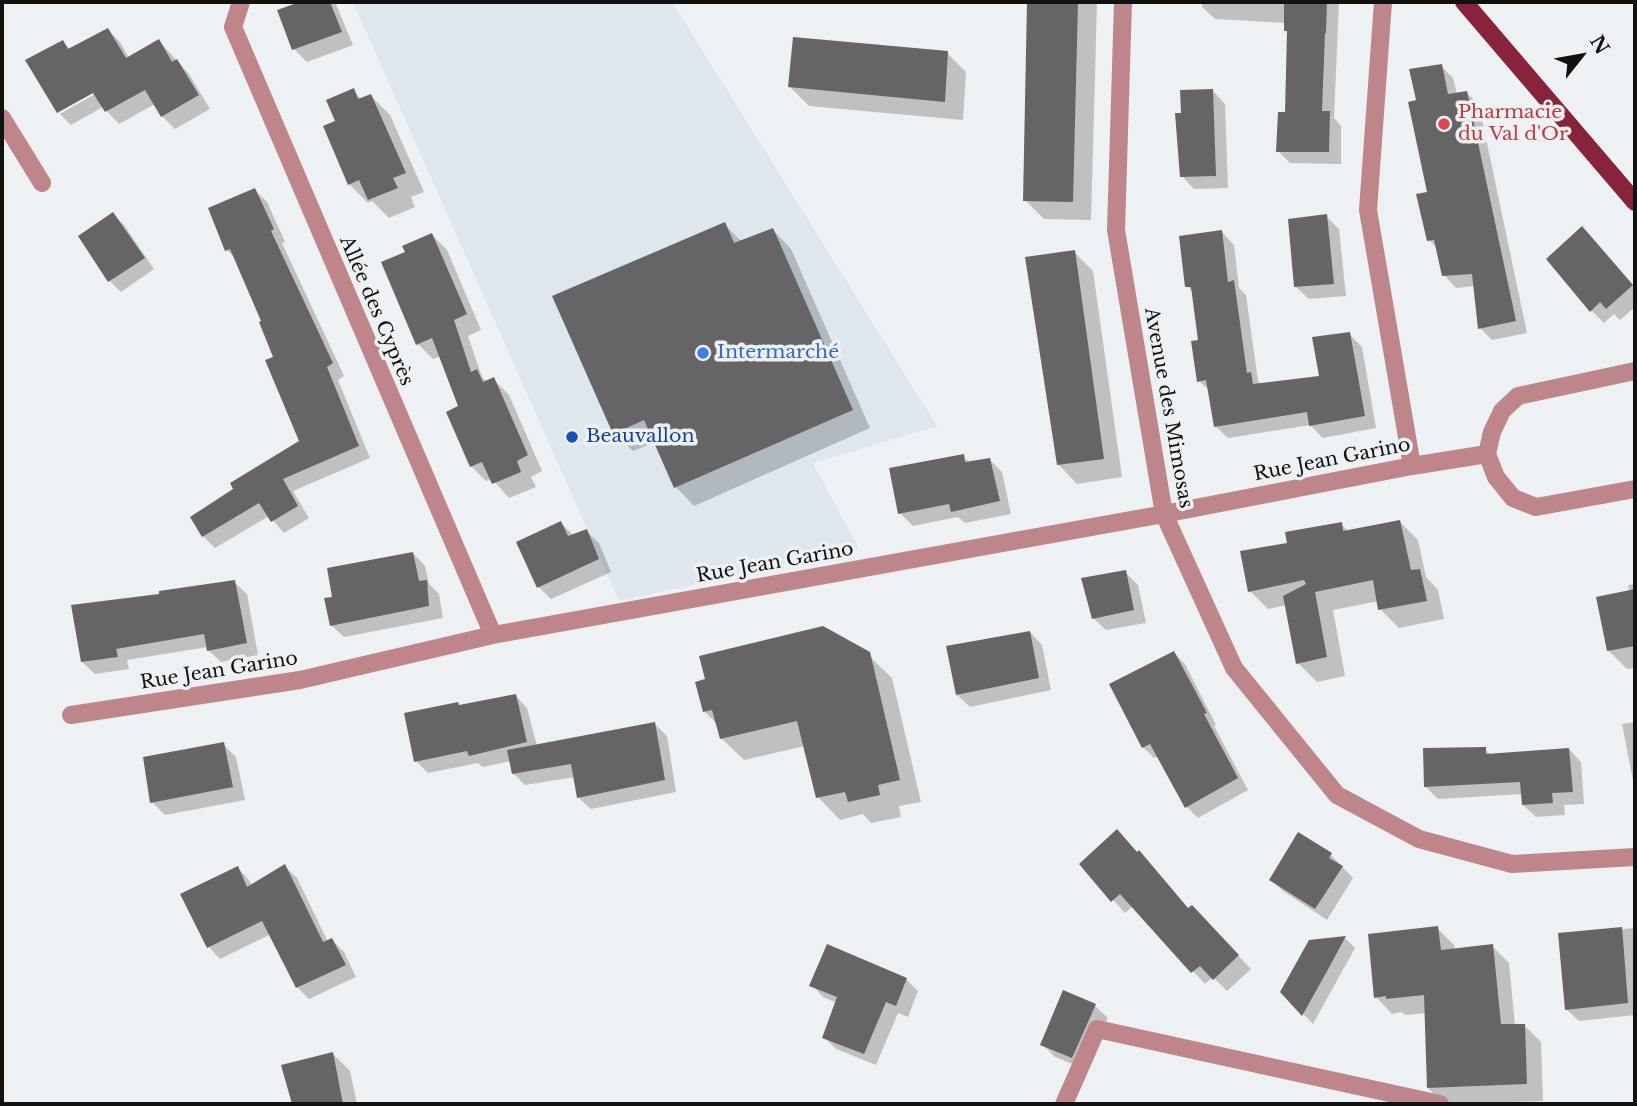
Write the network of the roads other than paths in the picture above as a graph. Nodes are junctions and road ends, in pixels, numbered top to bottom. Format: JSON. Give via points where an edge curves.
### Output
{"nodes":[{"id":1,"x":241,"y":2,"type":"edge"},
{"id":2,"x":1123,"y":2,"type":"edge"},
{"id":3,"x":1383,"y":2,"type":"edge"},
{"id":4,"x":1464,"y":2,"type":"edge"},
{"id":5,"x":2,"y":118,"type":"edge"},
{"id":6,"x":42,"y":184,"type":"dead end"},
{"id":7,"x":1635,"y":202,"type":"edge"},
{"id":8,"x":1635,"y":372,"type":"edge"},
{"id":9,"x":1488,"y":454,"type":"junction"},
{"id":10,"x":1412,"y":466,"type":"junction"},
{"id":11,"x":1635,"y":489,"type":"edge"},
{"id":12,"x":1164,"y":514,"type":"junction"},
{"id":13,"x":493,"y":635,"type":"junction"},
{"id":14,"x":71,"y":715,"type":"dead end"},
{"id":15,"x":1635,"y":857,"type":"edge"},
{"id":16,"x":1064,"y":1104,"type":"edge"},
{"id":17,"x":1440,"y":1104,"type":"edge"}],
"edges":[{"from":1,"to":13,"type":"street","name":"Allée des Cyprès","via":[[233,27]]},
{"from":2,"to":12,"type":"street","name":"Avenue des Mimosas","via":[[1116,230]]},
{"from":3,"to":10,"type":"street","via":[[1368,211]]},
{"from":4,"to":7,"type":"main road"},
{"from":5,"to":6,"type":"street"},
{"from":8,"to":9,"type":"street","via":[[1518,396],[1502,411]]},
{"from":9,"to":10,"type":"street","name":"Rue Jean Garino"},
{"from":9,"to":11,"type":"street","via":[[1496,478],[1513,498],[1536,507]]},
{"from":10,"to":12,"type":"street","name":"Rue Jean Garino"},
{"from":12,"to":13,"type":"street","name":"Rue Jean Garino"},
{"from":12,"to":15,"type":"street","name":"Avenue des Mimosas","via":[[1234,668],[1337,795],[1419,839],[1512,864]]},
{"from":13,"to":14,"type":"street","name":"Rue Jean Garino","via":[[300,680]]},
{"from":16,"to":17,"type":"street","via":[[1097,1029]]}]}
